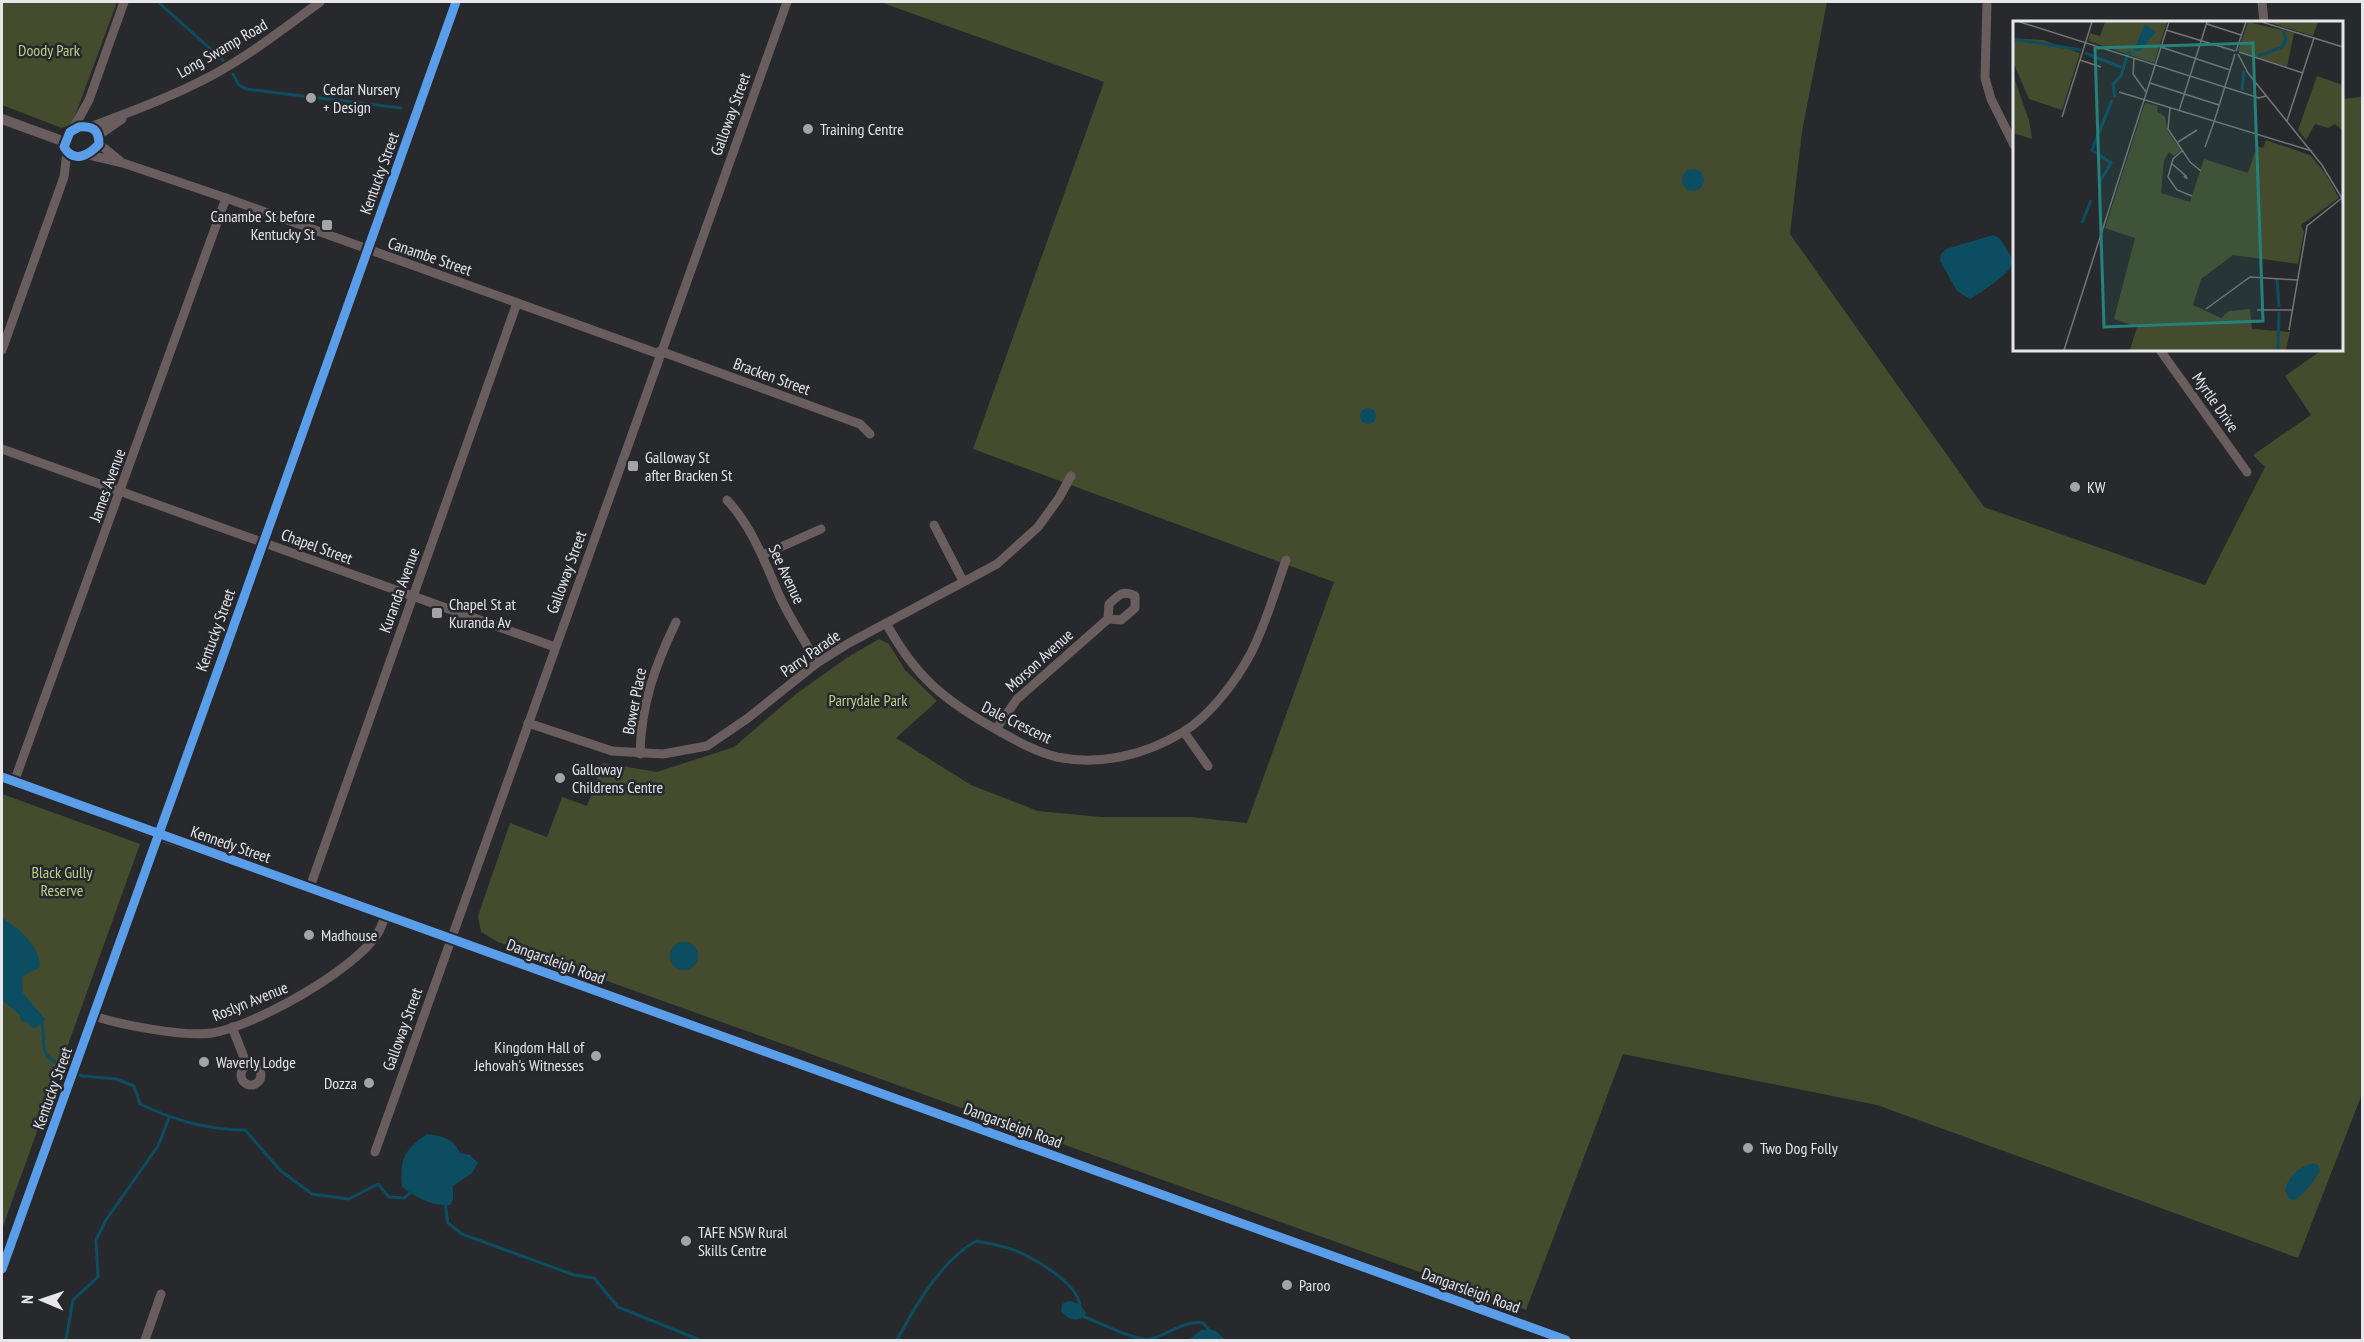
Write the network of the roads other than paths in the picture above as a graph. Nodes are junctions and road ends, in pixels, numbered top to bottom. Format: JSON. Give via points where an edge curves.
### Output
{"nodes":[{"id":1,"x":124,"y":2,"type":"edge"},
{"id":2,"x":320,"y":2,"type":"edge"},
{"id":3,"x":456,"y":2,"type":"edge"},
{"id":4,"x":787,"y":2,"type":"edge"},
{"id":5,"x":1987,"y":2,"type":"edge"},
{"id":6,"x":2262,"y":2,"type":"edge"},
{"id":7,"x":2264,"y":21,"type":"edge"},
{"id":8,"x":134,"y":111,"type":"junction"},
{"id":9,"x":2,"y":119,"type":"edge"},
{"id":10,"x":75,"y":138,"type":"junction"},
{"id":11,"x":99,"y":139,"type":"junction"},
{"id":12,"x":2013,"y":143,"type":"edge"},
{"id":13,"x":89,"y":155,"type":"junction"},
{"id":14,"x":123,"y":163,"type":"junction"},
{"id":15,"x":226,"y":198,"type":"junction"},
{"id":16,"x":367,"y":250,"type":"junction"},
{"id":17,"x":517,"y":303,"type":"junction"},
{"id":18,"x":2,"y":350,"type":"edge"},
{"id":19,"x":2161,"y":351,"type":"edge"},
{"id":20,"x":660,"y":353,"type":"junction"},
{"id":21,"x":870,"y":434,"type":"dead end"},
{"id":22,"x":2,"y":449,"type":"edge"},
{"id":23,"x":2247,"y":472,"type":"dead end"},
{"id":24,"x":1071,"y":476,"type":"dead end"},
{"id":25,"x":121,"y":491,"type":"junction"},
{"id":26,"x":727,"y":500,"type":"dead end"},
{"id":27,"x":934,"y":525,"type":"dead end"},
{"id":28,"x":821,"y":529,"type":"dead end"},
{"id":29,"x":263,"y":542,"type":"junction"},
{"id":30,"x":763,"y":555,"type":"junction"},
{"id":31,"x":1286,"y":560,"type":"dead end"},
{"id":32,"x":963,"y":581,"type":"junction"},
{"id":33,"x":413,"y":596,"type":"junction"},
{"id":34,"x":1108,"y":619,"type":"dead end"},
{"id":35,"x":676,"y":622,"type":"dead end"},
{"id":36,"x":886,"y":623,"type":"junction"},
{"id":37,"x":555,"y":647,"type":"junction"},
{"id":38,"x":817,"y":663,"type":"junction"},
{"id":39,"x":528,"y":723,"type":"junction"},
{"id":40,"x":996,"y":729,"type":"junction"},
{"id":41,"x":1184,"y":732,"type":"junction"},
{"id":42,"x":640,"y":754,"type":"junction"},
{"id":43,"x":1208,"y":766,"type":"dead end"},
{"id":44,"x":2,"y":777,"type":"edge"},
{"id":45,"x":14,"y":782,"type":"junction"},
{"id":46,"x":157,"y":835,"type":"junction"},
{"id":47,"x":310,"y":887,"type":"junction"},
{"id":48,"x":385,"y":916,"type":"junction"},
{"id":49,"x":450,"y":939,"type":"junction"},
{"id":50,"x":94,"y":1016,"type":"junction"},
{"id":51,"x":232,"y":1027,"type":"junction"},
{"id":52,"x":247,"y":1065,"type":"dead end"},
{"id":53,"x":375,"y":1152,"type":"dead end"},
{"id":54,"x":2,"y":1269,"type":"edge"},
{"id":55,"x":161,"y":1294,"type":"dead end"},
{"id":56,"x":145,"y":1341,"type":"edge"},
{"id":57,"x":1566,"y":1341,"type":"edge"}],
"edges":[{"from":1,"to":10,"type":"street"},
{"from":2,"to":8,"type":"street","name":"Long Swamp Road","via":[[209,77]]},
{"from":3,"to":16,"type":"street","name":"Kentucky Street"},
{"from":4,"to":20,"type":"street","name":"Galloway Street"},
{"from":5,"to":12,"type":"street","via":[[1985,78]]},
{"from":6,"to":7,"type":"street"},
{"from":8,"to":10,"type":"street","name":"Long Swamp Road"},
{"from":8,"to":11,"type":"street","name":"Long Swamp Road"},
{"from":9,"to":10,"type":"street","via":[[40,132]]},
{"from":10,"to":11,"type":"street","via":[[96,130]]},
{"from":10,"to":13,"type":"street"},
{"from":10,"to":18,"type":"street"},
{"from":11,"to":13,"type":"street"},
{"from":11,"to":14,"type":"street","name":"Canambe Street"},
{"from":13,"to":14,"type":"street","name":"Canambe Street"},
{"from":14,"to":15,"type":"street","name":"Canambe Street"},
{"from":15,"to":16,"type":"street","name":"Canambe Street"},
{"from":15,"to":25,"type":"street","name":"James Avenue"},
{"from":16,"to":17,"type":"street","name":"Canambe Street"},
{"from":16,"to":29,"type":"street","name":"Kentucky Street"},
{"from":17,"to":20,"type":"street","name":"Canambe Street"},
{"from":17,"to":33,"type":"street","name":"Kuranda Avenue"},
{"from":19,"to":23,"type":"street","name":"Myrtle Drive"},
{"from":20,"to":21,"type":"street","name":"Bracken Street","via":[[861,424]]},
{"from":20,"to":37,"type":"street","name":"Galloway Street"},
{"from":22,"to":25,"type":"street","name":"Chapel Street"},
{"from":24,"to":32,"type":"street","name":"Parry Parade","via":[[1043,520],[1019,546],[997,564]]},
{"from":25,"to":29,"type":"street","name":"Chapel Street"},
{"from":25,"to":45,"type":"street","name":"James Avenue"},
{"from":26,"to":30,"type":"street","name":"See Avenue","via":[[742,516]]},
{"from":27,"to":32,"type":"street"},
{"from":28,"to":30,"type":"street"},
{"from":29,"to":33,"type":"street","name":"Chapel Street"},
{"from":29,"to":46,"type":"street","name":"Kentucky Street"},
{"from":30,"to":38,"type":"street","name":"See Avenue","via":[[781,599]]},
{"from":31,"to":41,"type":"street","name":"Dale Crescent","via":[[1251,653],[1230,687]]},
{"from":32,"to":36,"type":"street","name":"Parry Parade"},
{"from":33,"to":37,"type":"street","name":"Chapel Street"},
{"from":33,"to":47,"type":"street","name":"Kuranda Avenue"},
{"from":34,"to":40,"type":"street","name":"Morson Avenue","via":[[1017,699]]},
{"from":35,"to":42,"type":"street","name":"Bower Place","via":[[648,689]]},
{"from":36,"to":38,"type":"street","name":"Parry Parade"},
{"from":36,"to":40,"type":"street","name":"Dale Crescent","via":[[914,668],[937,692]]},
{"from":37,"to":39,"type":"street","name":"Galloway Street"},
{"from":38,"to":42,"type":"street","name":"Parry Parade","via":[[707,746]]},
{"from":39,"to":42,"type":"street","name":"Parry Parade","via":[[612,751]]},
{"from":39,"to":49,"type":"street","name":"Galloway Street"},
{"from":40,"to":41,"type":"street","name":"Dale Crescent","via":[[1055,756],[1094,761],[1140,751]]},
{"from":41,"to":43,"type":"street"},
{"from":44,"to":45,"type":"street","name":"Kennedy Street"},
{"from":45,"to":46,"type":"street","name":"Kennedy Street"},
{"from":46,"to":47,"type":"street","name":"Kennedy Street"},
{"from":46,"to":50,"type":"street","name":"Kentucky Street"},
{"from":47,"to":48,"type":"street","name":"Kennedy Street"},
{"from":48,"to":49,"type":"street","name":"Kennedy Street"},
{"from":48,"to":51,"type":"street","name":"Roslyn Avenue","via":[[379,932],[355,958],[291,1002]]},
{"from":49,"to":53,"type":"street","name":"Galloway Street"},
{"from":49,"to":57,"type":"street","name":"Dangarsleigh Road"},
{"from":50,"to":51,"type":"street","name":"Roslyn Avenue","via":[[180,1032],[212,1033]]},
{"from":50,"to":54,"type":"street","name":"Kentucky Street"},
{"from":51,"to":52,"type":"street"},
{"from":55,"to":56,"type":"street"}]}
